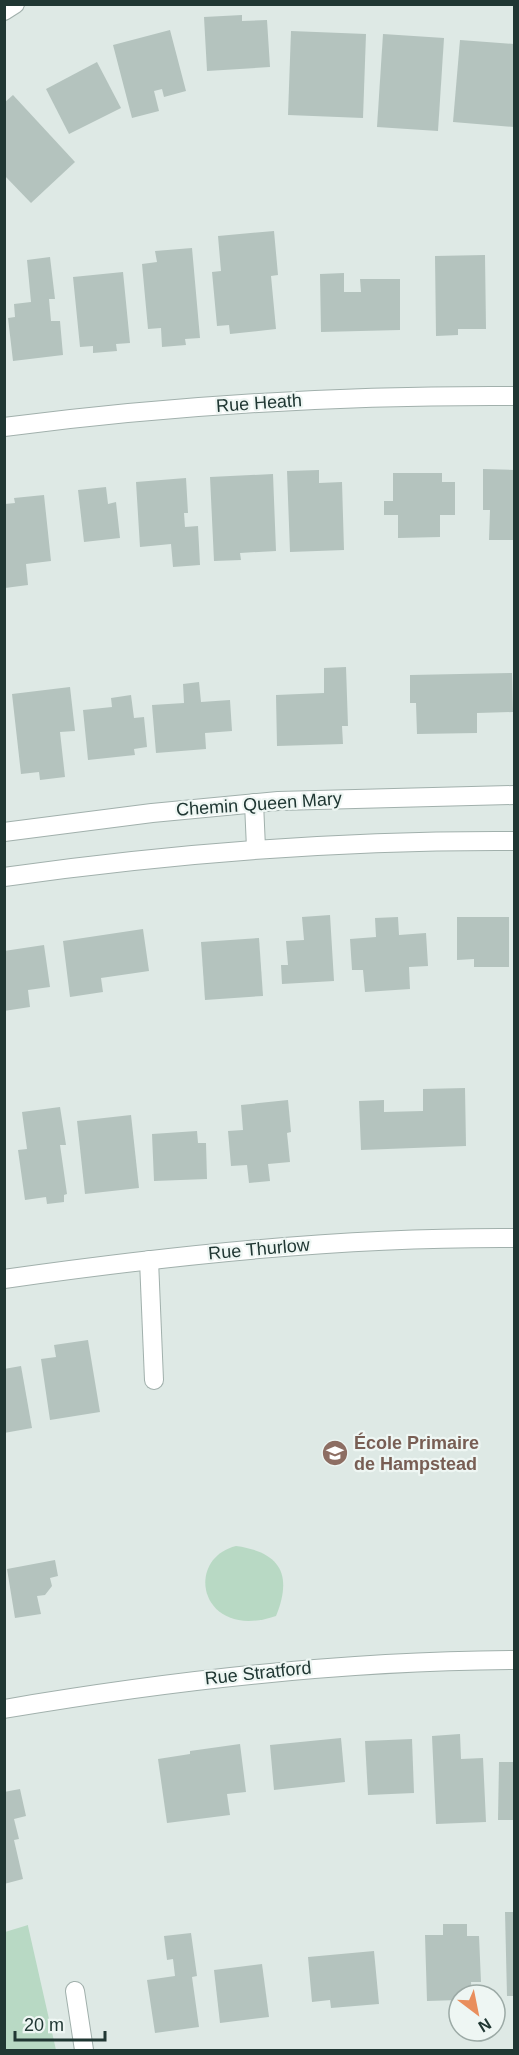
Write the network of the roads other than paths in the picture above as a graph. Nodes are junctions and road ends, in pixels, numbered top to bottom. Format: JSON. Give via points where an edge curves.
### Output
{"nodes":[{"id":1,"x":15,"y":4,"type":"edge"},
{"id":2,"x":4,"y":11,"type":"edge"},
{"id":3,"x":514,"y":396,"type":"edge"},
{"id":4,"x":4,"y":427,"type":"edge"},
{"id":5,"x":514,"y":795,"type":"edge"},
{"id":6,"x":254,"y":803,"type":"junction"},
{"id":7,"x":4,"y":832,"type":"edge"},
{"id":8,"x":514,"y":841,"type":"edge"},
{"id":9,"x":256,"y":848,"type":"junction"},
{"id":10,"x":4,"y":877,"type":"edge"},
{"id":11,"x":514,"y":1238,"type":"edge"},
{"id":12,"x":149,"y":1260,"type":"junction"},
{"id":13,"x":4,"y":1280,"type":"edge"},
{"id":14,"x":154,"y":1380,"type":"dead end"},
{"id":15,"x":514,"y":1660,"type":"edge"},
{"id":16,"x":4,"y":1709,"type":"edge"},
{"id":17,"x":75,"y":1991,"type":"dead end"},
{"id":18,"x":84,"y":2050,"type":"edge"}],
"edges":[{"from":1,"to":2,"type":"street"},
{"from":3,"to":4,"type":"street","name":"Rue Heath","via":[[248,403]]},
{"from":5,"to":6,"type":"street","name":"Chemin Queen Mary"},
{"from":6,"to":7,"type":"street","name":"Chemin Queen Mary"},
{"from":6,"to":9,"type":"street"},
{"from":8,"to":9,"type":"street"},
{"from":9,"to":10,"type":"street"},
{"from":11,"to":12,"type":"street","name":"Rue Thurlow","via":[[352,1241]]},
{"from":12,"to":13,"type":"street","name":"Rue Thurlow"},
{"from":12,"to":14,"type":"street"},
{"from":15,"to":16,"type":"street","name":"Rue Stratford","via":[[299,1669],[163,1684]]},
{"from":17,"to":18,"type":"street"}]}
